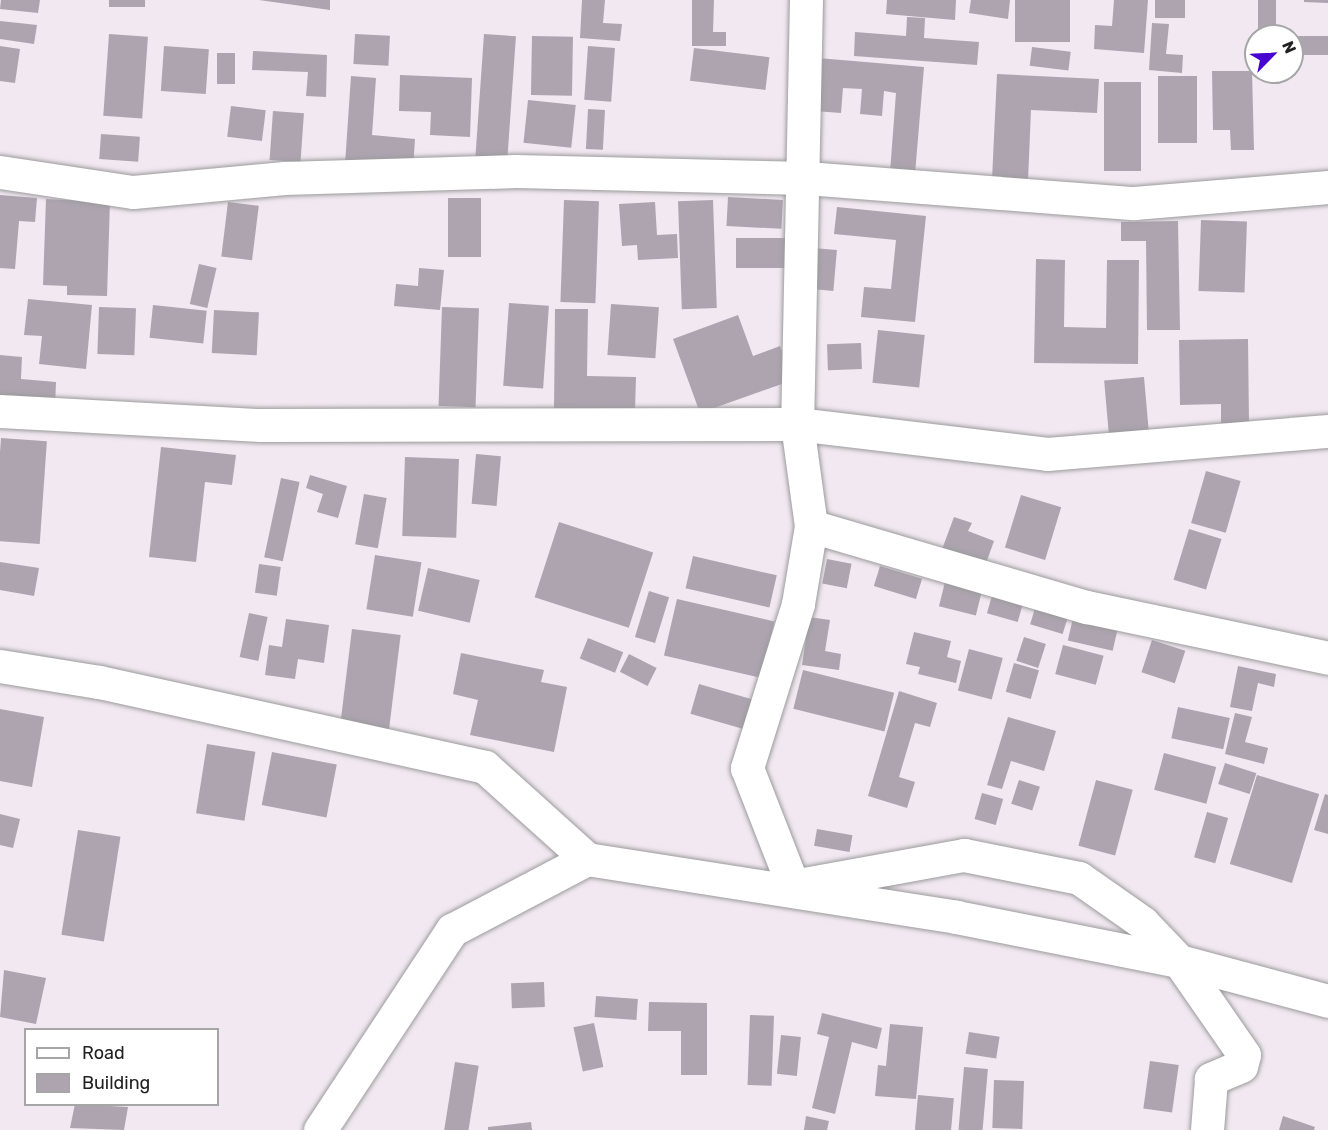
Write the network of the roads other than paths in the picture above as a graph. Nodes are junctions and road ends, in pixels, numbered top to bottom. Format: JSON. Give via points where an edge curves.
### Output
{"nodes":[{"id":1,"x":806,"y":0,"type":"edge"},
{"id":2,"x":0,"y":172,"type":"edge"},
{"id":3,"x":806,"y":178,"type":"junction"},
{"id":4,"x":1328,"y":188,"type":"edge"},
{"id":5,"x":0,"y":411,"type":"edge"},
{"id":6,"x":797,"y":424,"type":"junction"},
{"id":7,"x":1328,"y":430,"type":"edge"},
{"id":8,"x":811,"y":526,"type":"junction"},
{"id":9,"x":1328,"y":658,"type":"edge"},
{"id":10,"x":0,"y":666,"type":"edge"},
{"id":11,"x":587,"y":860,"type":"junction"},
{"id":12,"x":1179,"y":961,"type":"junction"},
{"id":13,"x":1328,"y":1001,"type":"edge"},
{"id":14,"x":320,"y":1130,"type":"edge"},
{"id":15,"x":1207,"y":1130,"type":"edge"}],
"edges":[{"from":1,"to":3,"type":"street"},
{"from":2,"to":3,"type":"street","via":[[133,192],[284,178],[516,171]]},
{"from":3,"to":4,"type":"street","via":[[1134,202]]},
{"from":3,"to":6,"type":"street"},
{"from":5,"to":6,"type":"street","via":[[261,425]]},
{"from":6,"to":7,"type":"street","via":[[1047,454]]},
{"from":6,"to":8,"type":"street"},
{"from":8,"to":9,"type":"street","via":[[1087,607]]},
{"from":8,"to":12,"type":"street","via":[[798,604],[747,768],[793,886],[964,855],[1079,878],[1143,923]]},
{"from":10,"to":11,"type":"street","via":[[99,682],[485,767]]},
{"from":11,"to":12,"type":"street","via":[[956,917]]},
{"from":11,"to":14,"type":"street","via":[[452,930]]},
{"from":12,"to":13,"type":"street"},
{"from":12,"to":15,"type":"street","via":[[1244,1055],[1241,1066],[1211,1079]]}]}
